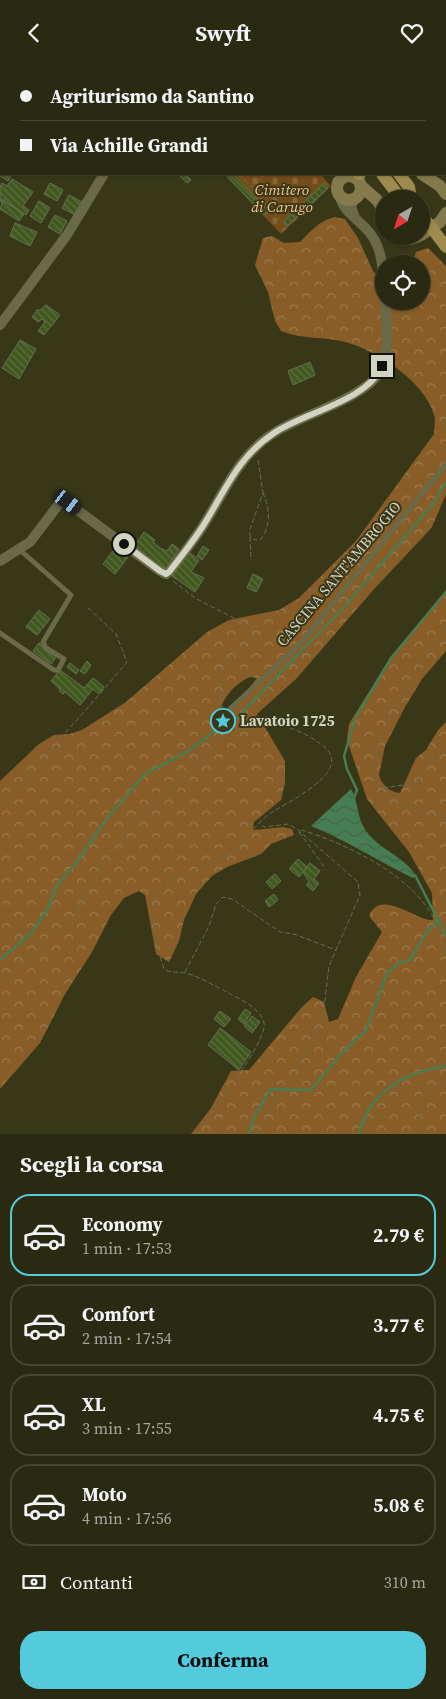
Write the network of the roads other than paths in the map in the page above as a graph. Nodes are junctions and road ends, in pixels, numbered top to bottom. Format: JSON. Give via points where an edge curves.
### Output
{"nodes":[{"id":1,"x":103,"y":175,"type":"edge"},
{"id":2,"x":383,"y":175,"type":"edge"},
{"id":3,"x":392,"y":175,"type":"edge"},
{"id":4,"x":400,"y":175,"type":"edge"},
{"id":5,"x":424,"y":175,"type":"edge"},
{"id":6,"x":339,"y":176,"type":"edge"},
{"id":7,"x":359,"y":184,"type":"edge"},
{"id":8,"x":394,"y":190,"type":"edge"},
{"id":9,"x":403,"y":190,"type":"edge"},
{"id":10,"x":409,"y":190,"type":"edge"},
{"id":11,"x":446,"y":194,"type":"edge"},
{"id":12,"x":340,"y":195,"type":"junction"},
{"id":13,"x":375,"y":198,"type":"edge"},
{"id":14,"x":355,"y":216,"type":"junction"},
{"id":15,"x":443,"y":218,"type":"edge"},
{"id":16,"x":430,"y":227,"type":"edge"},
{"id":17,"x":430,"y":228,"type":"edge"},
{"id":18,"x":446,"y":247,"type":"edge"},
{"id":19,"x":381,"y":255,"type":"edge"},
{"id":20,"x":385,"y":310,"type":"edge"},
{"id":21,"x":0,"y":325,"type":"edge"},
{"id":22,"x":446,"y":464,"type":"edge"},
{"id":23,"x":20,"y":550,"type":"junction"},
{"id":24,"x":0,"y":561,"type":"edge"},
{"id":25,"x":0,"y":633,"type":"edge"},
{"id":26,"x":230,"y":728,"type":"road end"}],
"edges":[{"from":1,"to":21,"type":"street","via":[[67,235]]},
{"from":2,"to":8,"type":"main road"},
{"from":3,"to":9,"type":"main road"},
{"from":4,"to":10,"type":"main road"},
{"from":5,"to":11,"type":"street"},
{"from":6,"to":7,"type":"street","via":[[350,177]]},
{"from":6,"to":12,"type":"street","via":[[337,189]]},
{"from":7,"to":12,"type":"street","via":[[349,200]]},
{"from":7,"to":13,"type":"street"},
{"from":7,"to":14,"type":"street","via":[[351,206]]},
{"from":12,"to":14,"type":"street","via":[[344,207]]},
{"from":14,"to":19,"type":"street","via":[[375,241]]},
{"from":15,"to":17,"type":"street"},
{"from":16,"to":18,"type":"main road"},
{"from":20,"to":23,"type":"street","via":[[385,357],[375,378],[362,389],[278,430],[257,446],[227,483],[202,528],[167,573],[68,502],[59,504]]},
{"from":22,"to":26,"type":"lane","name":"CASCINA SANT'AMBROGIO","via":[[300,643],[227,714]]},
{"from":23,"to":24,"type":"street"},
{"from":23,"to":25,"type":"lane","via":[[71,595],[42,642],[64,659],[58,670],[54,670]]}]}
